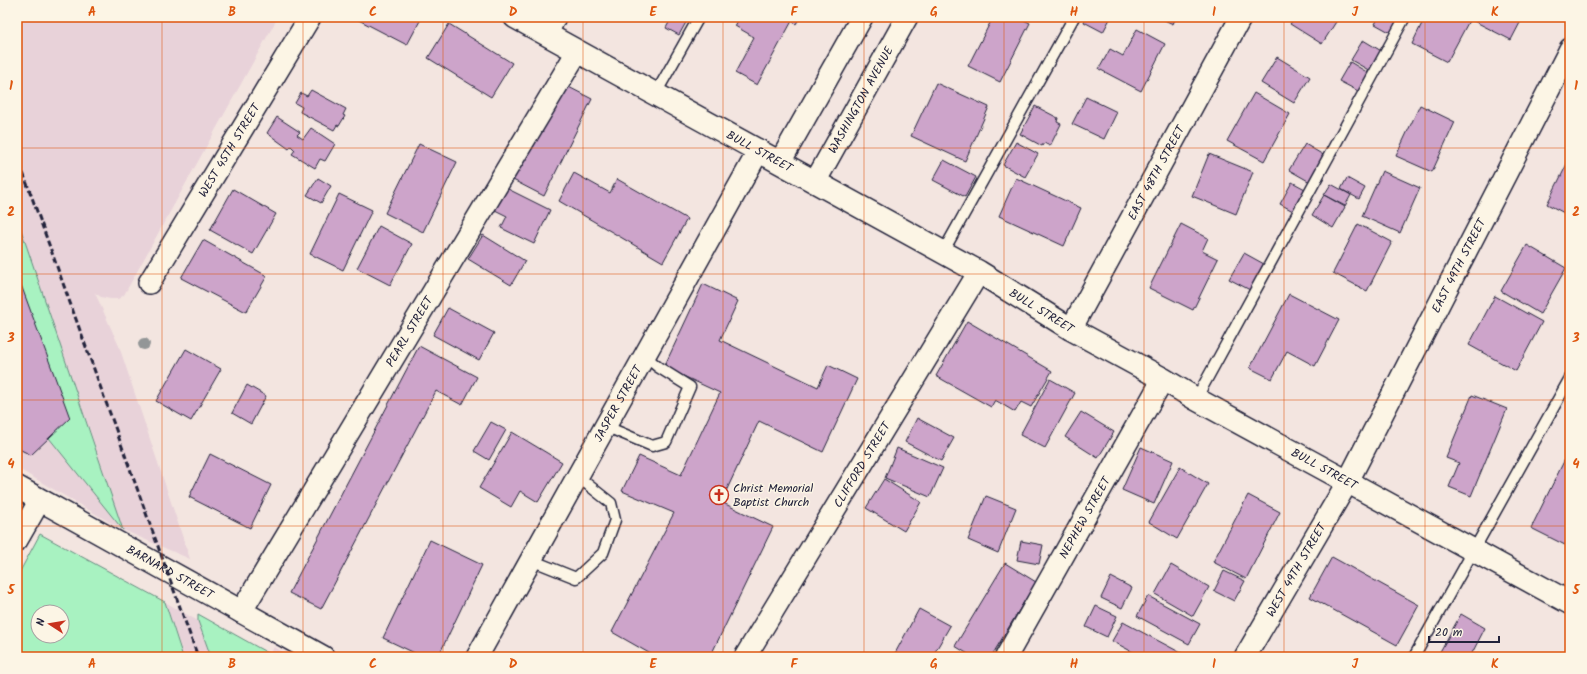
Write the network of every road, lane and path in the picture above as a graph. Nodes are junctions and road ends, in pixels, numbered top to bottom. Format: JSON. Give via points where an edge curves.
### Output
{"nodes":[{"id":1,"x":310,"y":17,"type":"edge"},
{"id":2,"x":515,"y":17,"type":"edge"},
{"id":3,"x":699,"y":17,"type":"edge"},
{"id":4,"x":862,"y":17,"type":"edge"},
{"id":5,"x":907,"y":17,"type":"edge"},
{"id":6,"x":1074,"y":17,"type":"edge"},
{"id":7,"x":1241,"y":17,"type":"edge"},
{"id":8,"x":1405,"y":17,"type":"edge"},
{"id":9,"x":551,"y":26,"type":"edge"},
{"id":10,"x":1570,"y":49,"type":"edge"},
{"id":11,"x":577,"y":52,"type":"junction"},
{"id":12,"x":655,"y":94,"type":"junction"},
{"id":13,"x":759,"y":150,"type":"junction"},
{"id":14,"x":780,"y":162,"type":"junction"},
{"id":15,"x":815,"y":182,"type":"junction"},
{"id":16,"x":943,"y":252,"type":"junction"},
{"id":17,"x":979,"y":272,"type":"junction"},
{"id":18,"x":150,"y":283,"type":"dead end"},
{"id":19,"x":1070,"y":328,"type":"junction"},
{"id":20,"x":645,"y":356,"type":"junction"},
{"id":21,"x":1570,"y":378,"type":"edge"},
{"id":22,"x":1163,"y":379,"type":"junction"},
{"id":23,"x":1196,"y":399,"type":"junction"},
{"id":24,"x":605,"y":426,"type":"junction"},
{"id":25,"x":577,"y":476,"type":"junction"},
{"id":26,"x":1346,"y":483,"type":"junction"},
{"id":27,"x":17,"y":487,"type":"edge"},
{"id":28,"x":40,"y":500,"type":"junction"},
{"id":29,"x":17,"y":540,"type":"edge"},
{"id":30,"x":1475,"y":550,"type":"junction"},
{"id":31,"x":531,"y":560,"type":"junction"},
{"id":32,"x":1570,"y":602,"type":"edge"},
{"id":33,"x":241,"y":612,"type":"junction"},
{"id":34,"x":323,"y":657,"type":"edge"},
{"id":35,"x":477,"y":657,"type":"edge"},
{"id":36,"x":745,"y":657,"type":"edge"},
{"id":37,"x":1006,"y":657,"type":"edge"},
{"id":38,"x":1245,"y":657,"type":"edge"},
{"id":39,"x":1414,"y":657,"type":"edge"}],
"edges":[{"from":1,"to":18,"type":"street","name":"WEST 45TH STREET"},
{"from":2,"to":9,"type":"street","name":"BULL STREET"},
{"from":3,"to":12,"type":"lane"},
{"from":4,"to":14,"type":"street"},
{"from":5,"to":15,"type":"street","name":"WASHINGTON AVENUE"},
{"from":6,"to":16,"type":"lane"},
{"from":7,"to":19,"type":"street","name":"EAST 48TH STREET"},
{"from":8,"to":23,"type":"lane"},
{"from":9,"to":11,"type":"street","name":"BULL STREET"},
{"from":10,"to":26,"type":"street","name":"EAST 49TH STREET"},
{"from":11,"to":12,"type":"street","name":"BULL STREET"},
{"from":11,"to":33,"type":"street","name":"PEARL STREET"},
{"from":12,"to":13,"type":"street","name":"BULL STREET"},
{"from":13,"to":14,"type":"street","name":"BULL STREET"},
{"from":13,"to":20,"type":"street","name":"JASPER STREET"},
{"from":14,"to":15,"type":"street","name":"BULL STREET"},
{"from":15,"to":16,"type":"street","name":"BULL STREET"},
{"from":16,"to":17,"type":"street","name":"BULL STREET"},
{"from":17,"to":19,"type":"street","name":"BULL STREET"},
{"from":17,"to":36,"type":"street","name":"CLIFFORD STREET"},
{"from":19,"to":22,"type":"street","name":"BULL STREET"},
{"from":20,"to":24,"type":"street","name":"JASPER STREET"},
{"from":20,"to":24,"type":"lane","via":[[690,387],[666,442],[652,446]]},
{"from":21,"to":30,"type":"lane"},
{"from":22,"to":23,"type":"street","name":"BULL STREET"},
{"from":22,"to":37,"type":"street","name":"NEPHEW STREET"},
{"from":23,"to":26,"type":"street","name":"BULL STREET"},
{"from":24,"to":25,"type":"street","name":"JASPER STREET"},
{"from":25,"to":31,"type":"street","name":"JASPER STREET"},
{"from":25,"to":31,"type":"lane","via":[[611,503],[615,520],[603,553],[576,578]]},
{"from":26,"to":30,"type":"street","name":"BULL STREET"},
{"from":26,"to":38,"type":"street","name":"WEST 49TH STREET"},
{"from":27,"to":28,"type":"street","name":"BARNARD STREET"},
{"from":28,"to":29,"type":"street"},
{"from":28,"to":33,"type":"street","name":"BARNARD STREET"},
{"from":30,"to":32,"type":"street","name":"BULL STREET"},
{"from":30,"to":39,"type":"lane"},
{"from":31,"to":35,"type":"street","name":"JASPER STREET"},
{"from":33,"to":34,"type":"street","name":"BARNARD STREET"}]}
